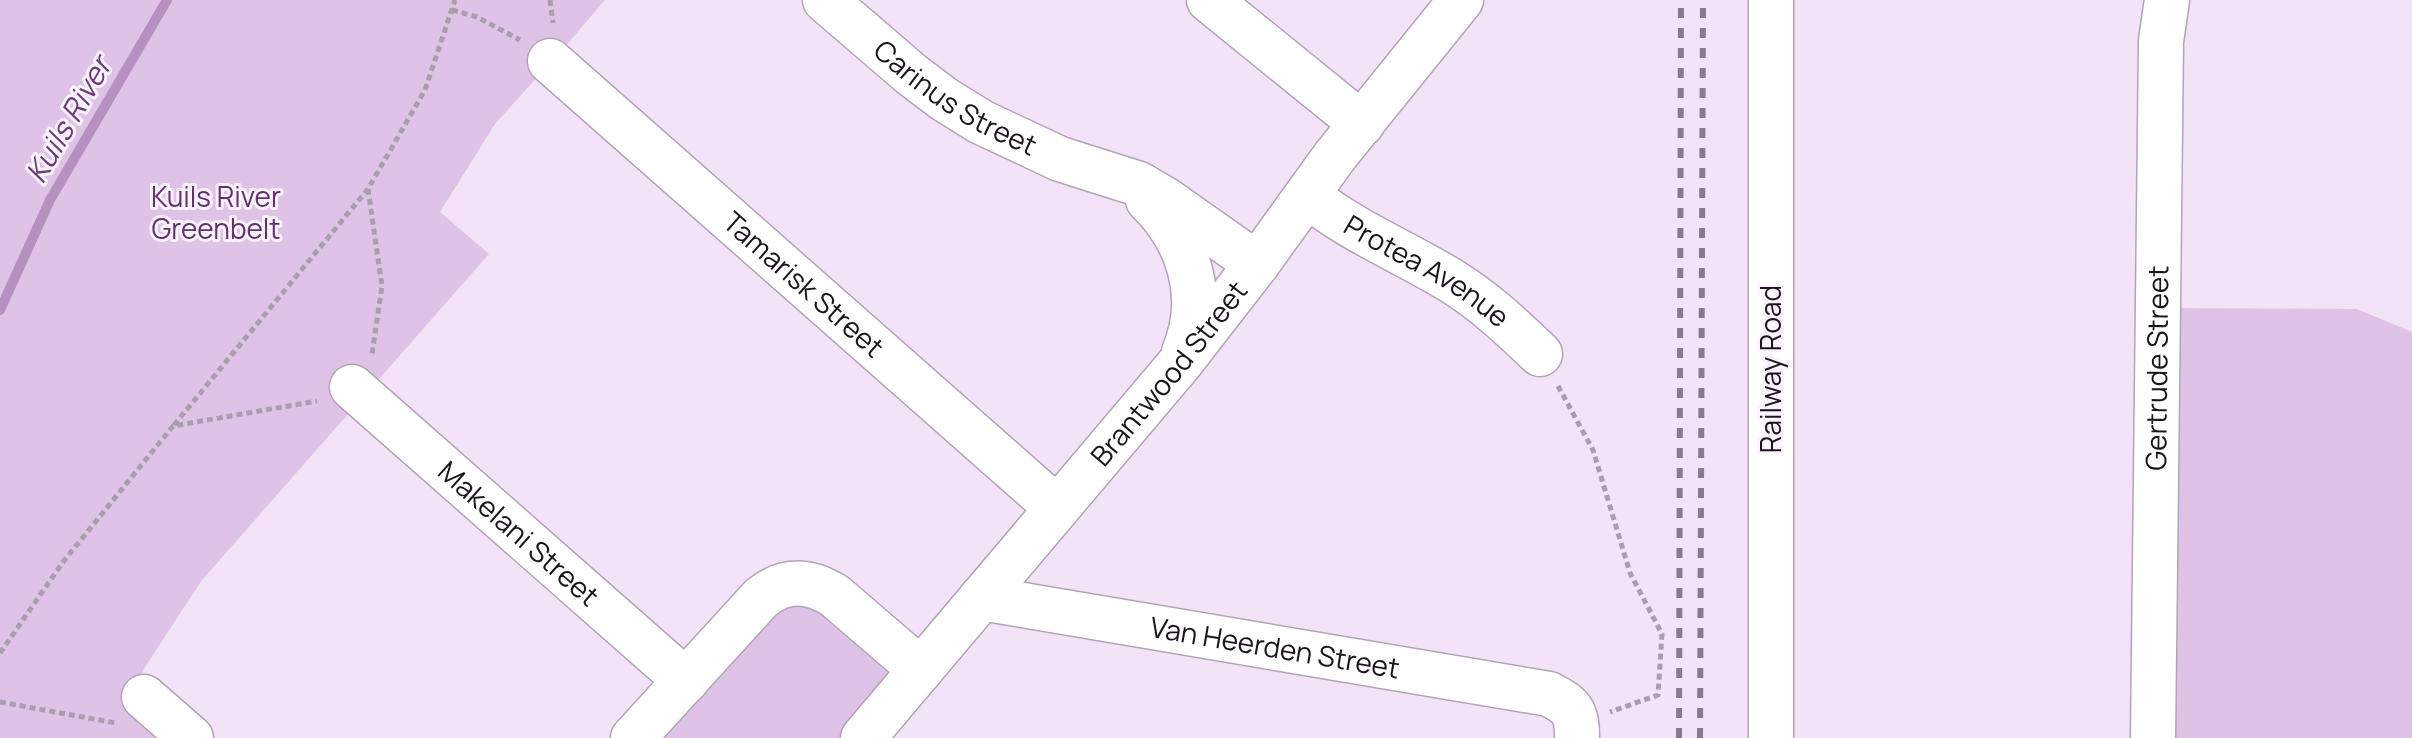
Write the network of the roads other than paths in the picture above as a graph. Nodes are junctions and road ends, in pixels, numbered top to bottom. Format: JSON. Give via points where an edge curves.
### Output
{"nodes":[{"id":1,"x":825,"y":0,"type":"edge"},
{"id":2,"x":1209,"y":0,"type":"edge"},
{"id":3,"x":1461,"y":0,"type":"edge"},
{"id":4,"x":1771,"y":0,"type":"edge"},
{"id":5,"x":2167,"y":0,"type":"edge"},
{"id":6,"x":550,"y":61,"type":"road end"},
{"id":7,"x":1362,"y":124,"type":"junction"},
{"id":8,"x":1101,"y":173,"type":"junction"},
{"id":9,"x":1307,"y":195,"type":"junction"},
{"id":10,"x":1257,"y":264,"type":"junction"},
{"id":11,"x":1540,"y":354,"type":"road end"},
{"id":12,"x":1181,"y":362,"type":"junction"},
{"id":13,"x":352,"y":387,"type":"road end"},
{"id":14,"x":1057,"y":508,"type":"junction"},
{"id":15,"x":981,"y":598,"type":"junction"},
{"id":16,"x":921,"y":670,"type":"junction"},
{"id":17,"x":686,"y":681,"type":"junction"},
{"id":18,"x":1574,"y":721,"type":"edge"},
{"id":19,"x":633,"y":738,"type":"edge"},
{"id":20,"x":863,"y":738,"type":"edge"},
{"id":21,"x":1771,"y":738,"type":"edge"},
{"id":22,"x":2153,"y":738,"type":"edge"}],
"edges":[{"from":1,"to":8,"type":"street","name":"Carinus Street","via":[[944,99],[1020,142]]},
{"from":2,"to":7,"type":"street"},
{"from":3,"to":7,"type":"street","name":"Brantwood Street"},
{"from":4,"to":21,"type":"street","name":"Railway Road"},
{"from":5,"to":22,"type":"street","name":"Gertrude Street","via":[[2161,41]]},
{"from":6,"to":14,"type":"street","name":"Tamarisk Street"},
{"from":7,"to":9,"type":"street","name":"Brantwood Street"},
{"from":8,"to":10,"type":"street","name":"Carinus Street","via":[[1139,184]]},
{"from":8,"to":12,"type":"street","name":"Carinus Street","via":[[1143,196],[1175,231],[1185,253],[1192,274],[1194,319]]},
{"from":9,"to":10,"type":"street","name":"Brantwood Street"},
{"from":9,"to":11,"type":"street","name":"Protea Avenue","via":[[1333,216],[1462,288]]},
{"from":10,"to":12,"type":"street","name":"Brantwood Street"},
{"from":12,"to":14,"type":"street","name":"Brantwood Street"},
{"from":13,"to":17,"type":"street","name":"Makelani Street"},
{"from":14,"to":15,"type":"street","name":"Brantwood Street"},
{"from":15,"to":16,"type":"street","name":"Brantwood Street"},
{"from":15,"to":18,"type":"street","name":"Van Heerden Street","via":[[1549,694]]},
{"from":16,"to":17,"type":"street","via":[[835,596],[791,583],[761,598]]},
{"from":16,"to":20,"type":"street","name":"Brantwood Street"},
{"from":17,"to":19,"type":"street"}]}
